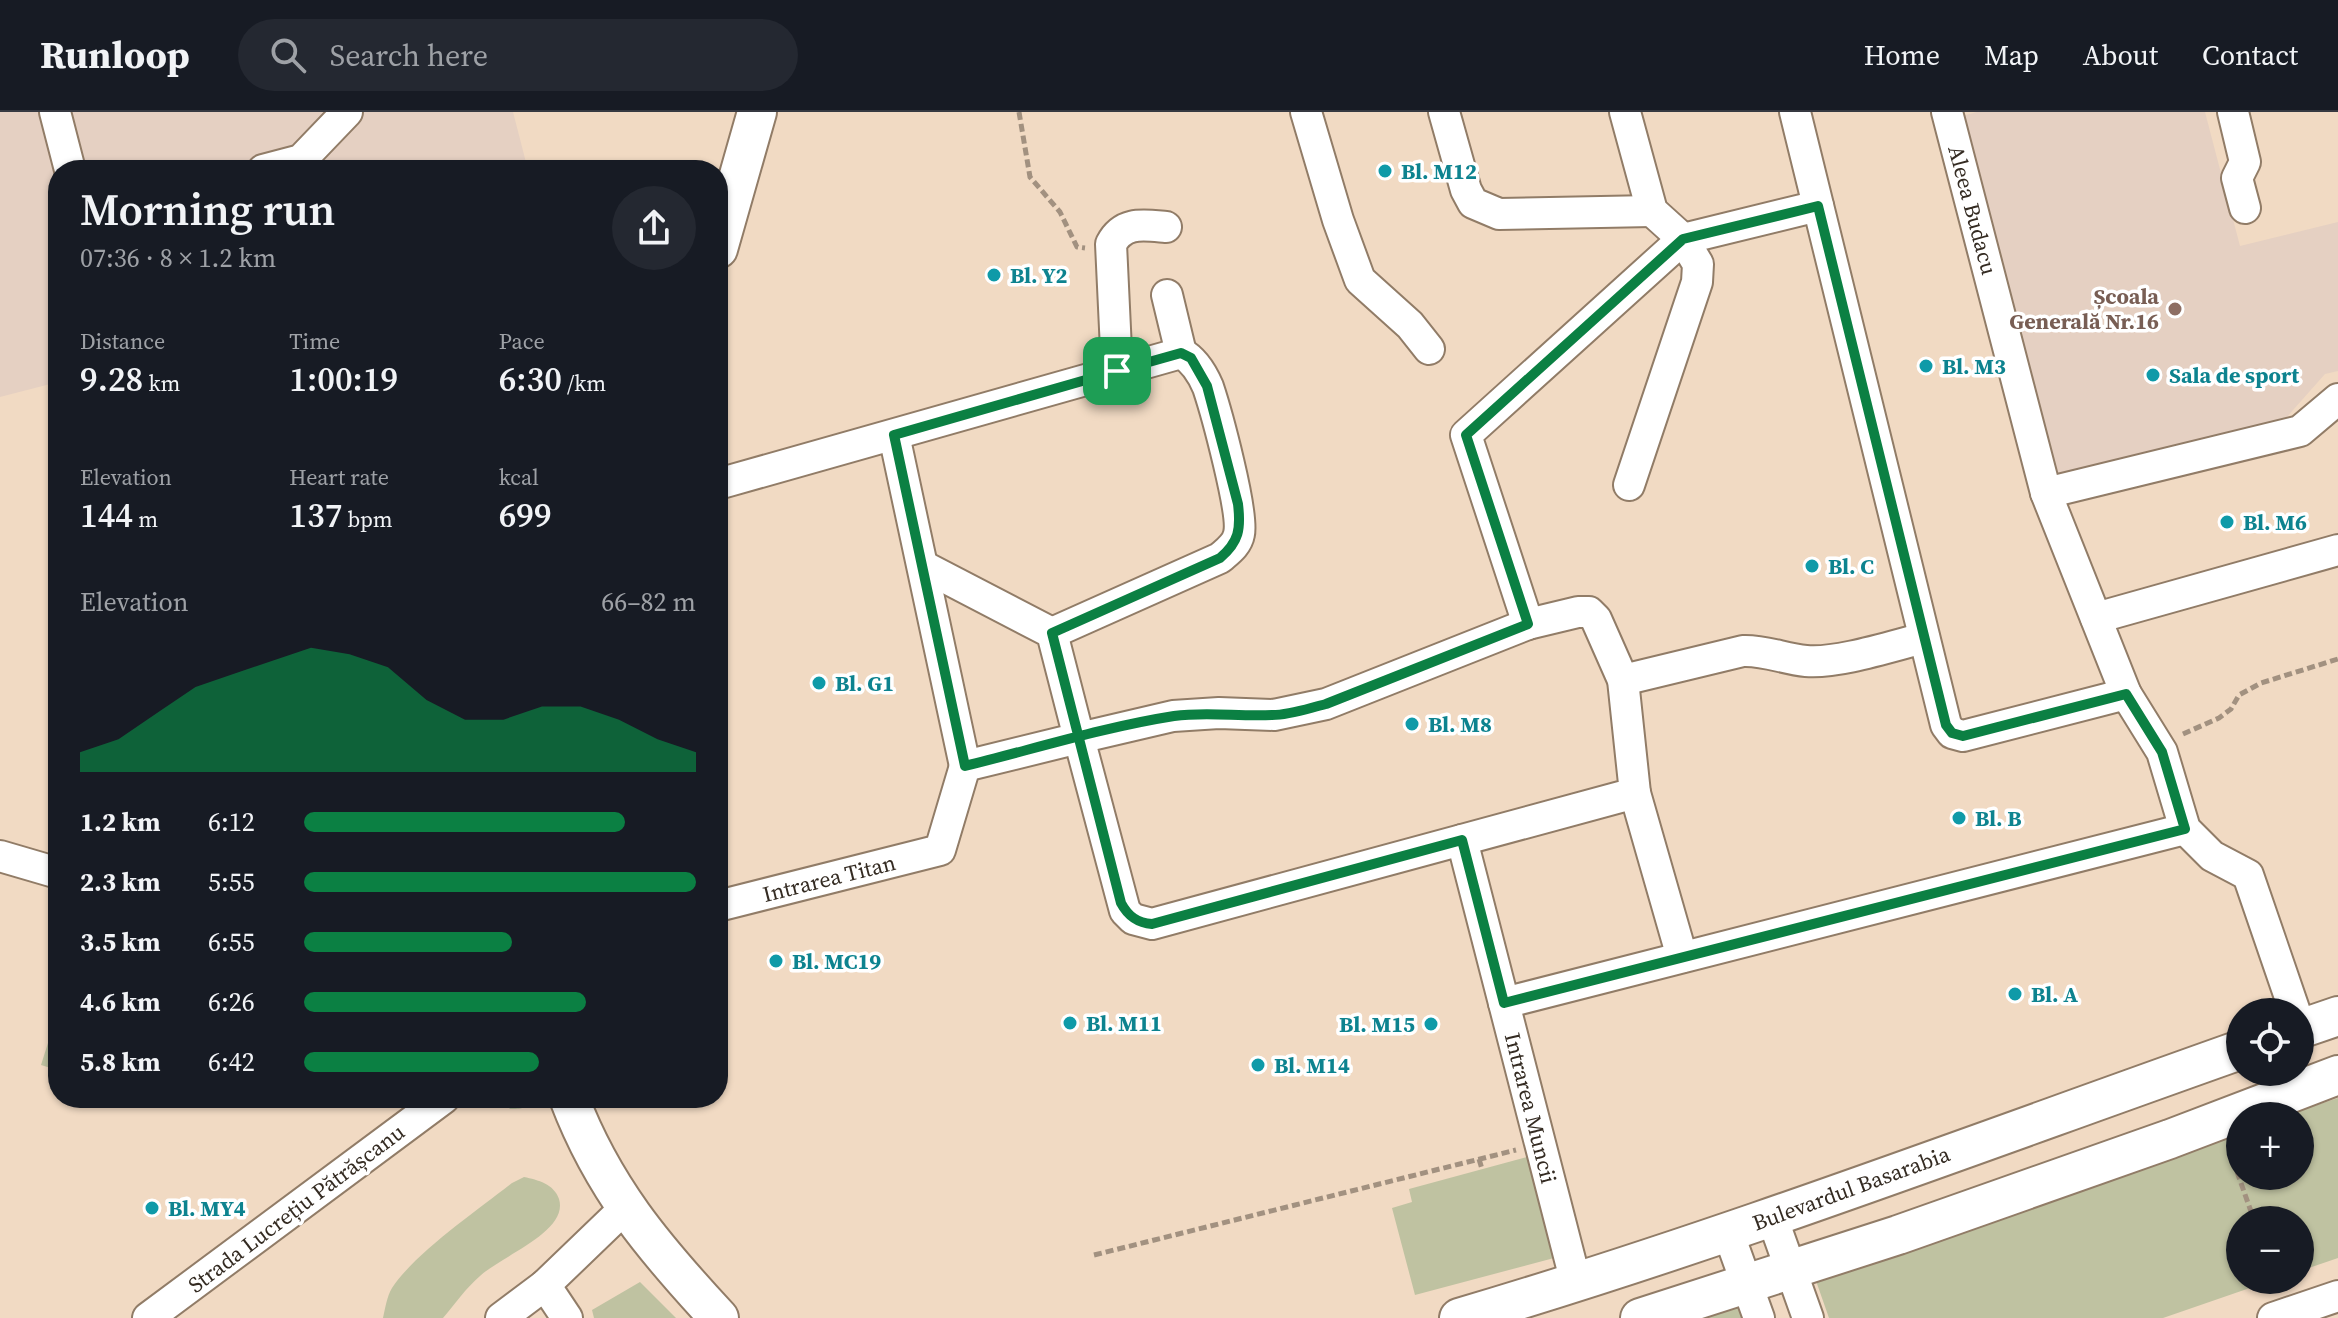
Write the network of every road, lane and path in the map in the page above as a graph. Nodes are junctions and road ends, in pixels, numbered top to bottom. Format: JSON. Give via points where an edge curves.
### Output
{"nodes":[{"id":1,"x":55,"y":112,"type":"edge"},
{"id":2,"x":347,"y":112,"type":"edge"},
{"id":3,"x":757,"y":112,"type":"edge"},
{"id":4,"x":1019,"y":112,"type":"edge"},
{"id":5,"x":1306,"y":112,"type":"edge"},
{"id":6,"x":1444,"y":112,"type":"edge"},
{"id":7,"x":1625,"y":112,"type":"edge"},
{"id":8,"x":1795,"y":112,"type":"edge"},
{"id":9,"x":1947,"y":112,"type":"edge"},
{"id":10,"x":2233,"y":112,"type":"edge"},
{"id":11,"x":67,"y":160,"type":"edge"},
{"id":12,"x":301,"y":160,"type":"edge"},
{"id":13,"x":1818,"y":206,"type":"junction"},
{"id":14,"x":2245,"y":208,"type":"dead end"},
{"id":15,"x":1652,"y":211,"type":"junction"},
{"id":16,"x":728,"y":214,"type":"edge"},
{"id":17,"x":1166,"y":227,"type":"dead end"},
{"id":18,"x":1683,"y":239,"type":"junction"},
{"id":19,"x":1111,"y":255,"type":"junction"},
{"id":20,"x":1167,"y":295,"type":"dead end"},
{"id":21,"x":1429,"y":349,"type":"dead end"},
{"id":22,"x":1181,"y":353,"type":"junction"},
{"id":23,"x":1117,"y":371,"type":"junction"},
{"id":24,"x":2338,"y":399,"type":"edge"},
{"id":25,"x":894,"y":435,"type":"junction"},
{"id":26,"x":728,"y":481,"type":"edge"},
{"id":27,"x":1629,"y":485,"type":"dead end"},
{"id":28,"x":2046,"y":493,"type":"junction"},
{"id":29,"x":2338,"y":550,"type":"edge"},
{"id":30,"x":923,"y":566,"type":"junction"},
{"id":31,"x":2096,"y":618,"type":"junction"},
{"id":32,"x":1528,"y":624,"type":"junction"},
{"id":33,"x":1052,"y":633,"type":"junction"},
{"id":34,"x":1924,"y":638,"type":"junction"},
{"id":35,"x":2338,"y":659,"type":"edge"},
{"id":36,"x":1623,"y":680,"type":"junction"},
{"id":37,"x":2126,"y":694,"type":"junction"},
{"id":38,"x":1079,"y":738,"type":"junction"},
{"id":39,"x":2155,"y":742,"type":"junction"},
{"id":40,"x":965,"y":766,"type":"junction"},
{"id":41,"x":1635,"y":793,"type":"junction"},
{"id":42,"x":2185,"y":829,"type":"junction"},
{"id":43,"x":1462,"y":840,"type":"junction"},
{"id":44,"x":0,"y":856,"type":"edge"},
{"id":45,"x":48,"y":870,"type":"edge"},
{"id":46,"x":728,"y":903,"type":"edge"},
{"id":47,"x":1682,"y":957,"type":"junction"},
{"id":48,"x":2290,"y":998,"type":"edge"},
{"id":49,"x":1504,"y":1003,"type":"junction"},
{"id":50,"x":2338,"y":1016,"type":"edge"},
{"id":51,"x":2314,"y":1024,"type":"edge"},
{"id":52,"x":2226,"y":1055,"type":"edge"},
{"id":53,"x":2338,"y":1075,"type":"edge"},
{"id":54,"x":431,"y":1108,"type":"edge"},
{"id":55,"x":573,"y":1108,"type":"edge"},
{"id":56,"x":2219,"y":1120,"type":"junction"},
{"id":57,"x":1540,"y":1144,"type":"junction"},
{"id":58,"x":1479,"y":1159,"type":"junction"},
{"id":59,"x":1482,"y":1169,"type":"dead end"},
{"id":60,"x":2249,"y":1206,"type":"edge"},
{"id":61,"x":625,"y":1208,"type":"junction"},
{"id":62,"x":1772,"y":1217,"type":"junction"},
{"id":63,"x":1728,"y":1232,"type":"junction"},
{"id":64,"x":1094,"y":1255,"type":"dead end"},
{"id":65,"x":1791,"y":1269,"type":"junction"},
{"id":66,"x":1576,"y":1283,"type":"junction"},
{"id":67,"x":545,"y":1285,"type":"junction"},
{"id":68,"x":2338,"y":1296,"type":"edge"},
{"id":69,"x":1753,"y":1301,"type":"edge"},
{"id":70,"x":148,"y":1318,"type":"edge"},
{"id":71,"x":501,"y":1318,"type":"edge"},
{"id":72,"x":567,"y":1318,"type":"edge"},
{"id":73,"x":719,"y":1318,"type":"edge"},
{"id":74,"x":1459,"y":1318,"type":"edge"},
{"id":75,"x":1640,"y":1318,"type":"edge"},
{"id":76,"x":1808,"y":1318,"type":"edge"},
{"id":77,"x":2273,"y":1318,"type":"edge"}],
"edges":[{"from":1,"to":11,"type":"street"},
{"from":2,"to":12,"type":"street"},
{"from":3,"to":16,"type":"main road"},
{"from":4,"to":19,"type":"path","via":[[1030,177],[1060,212],[1077,247]]},
{"from":5,"to":21,"type":"street","via":[[1360,280]]},
{"from":6,"to":15,"type":"street","via":[[1473,203],[1499,214]]},
{"from":7,"to":15,"type":"street"},
{"from":8,"to":13,"type":"street"},
{"from":9,"to":28,"type":"street","name":"Aleea Budacu"},
{"from":10,"to":14,"type":"street","via":[[2245,162],[2237,178]]},
{"from":13,"to":18,"type":"street"},
{"from":13,"to":34,"type":"street"},
{"from":15,"to":18,"type":"street"},
{"from":17,"to":19,"type":"street","via":[[1128,226],[1111,244]]},
{"from":18,"to":27,"type":"street","via":[[1698,264],[1697,282]]},
{"from":18,"to":32,"type":"street","via":[[1466,435]]},
{"from":19,"to":23,"type":"street"},
{"from":20,"to":22,"type":"street"},
{"from":22,"to":23,"type":"street"},
{"from":22,"to":33,"type":"street","via":[[1191,358],[1207,386],[1238,504],[1239,536],[1220,558]]},
{"from":23,"to":25,"type":"street"},
{"from":24,"to":28,"type":"street","via":[[2300,431]]},
{"from":25,"to":26,"type":"street"},
{"from":25,"to":30,"type":"street"},
{"from":28,"to":31,"type":"street","name":"Aleea Budacu"},
{"from":29,"to":31,"type":"street"},
{"from":30,"to":33,"type":"street"},
{"from":30,"to":40,"type":"street"},
{"from":31,"to":37,"type":"street","name":"Aleea Budacu"},
{"from":32,"to":36,"type":"street","via":[[1589,612]]},
{"from":32,"to":38,"type":"street","via":[[1295,712],[1185,715]]},
{"from":33,"to":38,"type":"street"},
{"from":34,"to":36,"type":"street","via":[[1824,661],[1743,651]]},
{"from":34,"to":37,"type":"street","via":[[1952,733],[1963,736]]},
{"from":35,"to":39,"type":"path","via":[[2261,683],[2202,728]]},
{"from":36,"to":41,"type":"street"},
{"from":37,"to":39,"type":"street","name":"Aleea Budacu"},
{"from":38,"to":40,"type":"street"},
{"from":38,"to":43,"type":"street","via":[[1121,903],[1142,923]]},
{"from":39,"to":42,"type":"street","name":"Aleea Budacu"},
{"from":40,"to":46,"type":"street","name":"Intrarea Titan","via":[[940,850]]},
{"from":41,"to":43,"type":"street"},
{"from":41,"to":47,"type":"street"},
{"from":42,"to":47,"type":"street"},
{"from":42,"to":48,"type":"street","name":"Aleea Budacu","via":[[2212,856],[2248,875]]},
{"from":43,"to":49,"type":"street","name":"Intrarea Muncii"},
{"from":44,"to":45,"type":"street"},
{"from":47,"to":49,"type":"street"},
{"from":49,"to":57,"type":"street","name":"Intrarea Muncii"},
{"from":50,"to":51,"type":"main road"},
{"from":52,"to":62,"type":"main road","name":"Bulevardul Basarabia"},
{"from":53,"to":56,"type":"main road"},
{"from":54,"to":70,"type":"street","name":"Strada Lucrețiu Pătrășcanu"},
{"from":55,"to":61,"type":"main road","via":[[592,1154]]},
{"from":56,"to":60,"type":"path"},
{"from":56,"to":65,"type":"main road"},
{"from":57,"to":58,"type":"path"},
{"from":57,"to":66,"type":"street","name":"Intrarea Muncii"},
{"from":58,"to":59,"type":"path"},
{"from":58,"to":64,"type":"path"},
{"from":61,"to":67,"type":"street"},
{"from":61,"to":73,"type":"main road"},
{"from":62,"to":63,"type":"main road","name":"Bulevardul Basarabia"},
{"from":62,"to":65,"type":"street"},
{"from":63,"to":66,"type":"main road","name":"Bulevardul Basarabia"},
{"from":63,"to":69,"type":"street"},
{"from":65,"to":69,"type":"main road"},
{"from":65,"to":76,"type":"street"},
{"from":66,"to":74,"type":"main road","name":"Bulevardul Basarabia"},
{"from":67,"to":71,"type":"street"},
{"from":67,"to":72,"type":"street"},
{"from":68,"to":77,"type":"street"},
{"from":69,"to":75,"type":"main road"}]}
